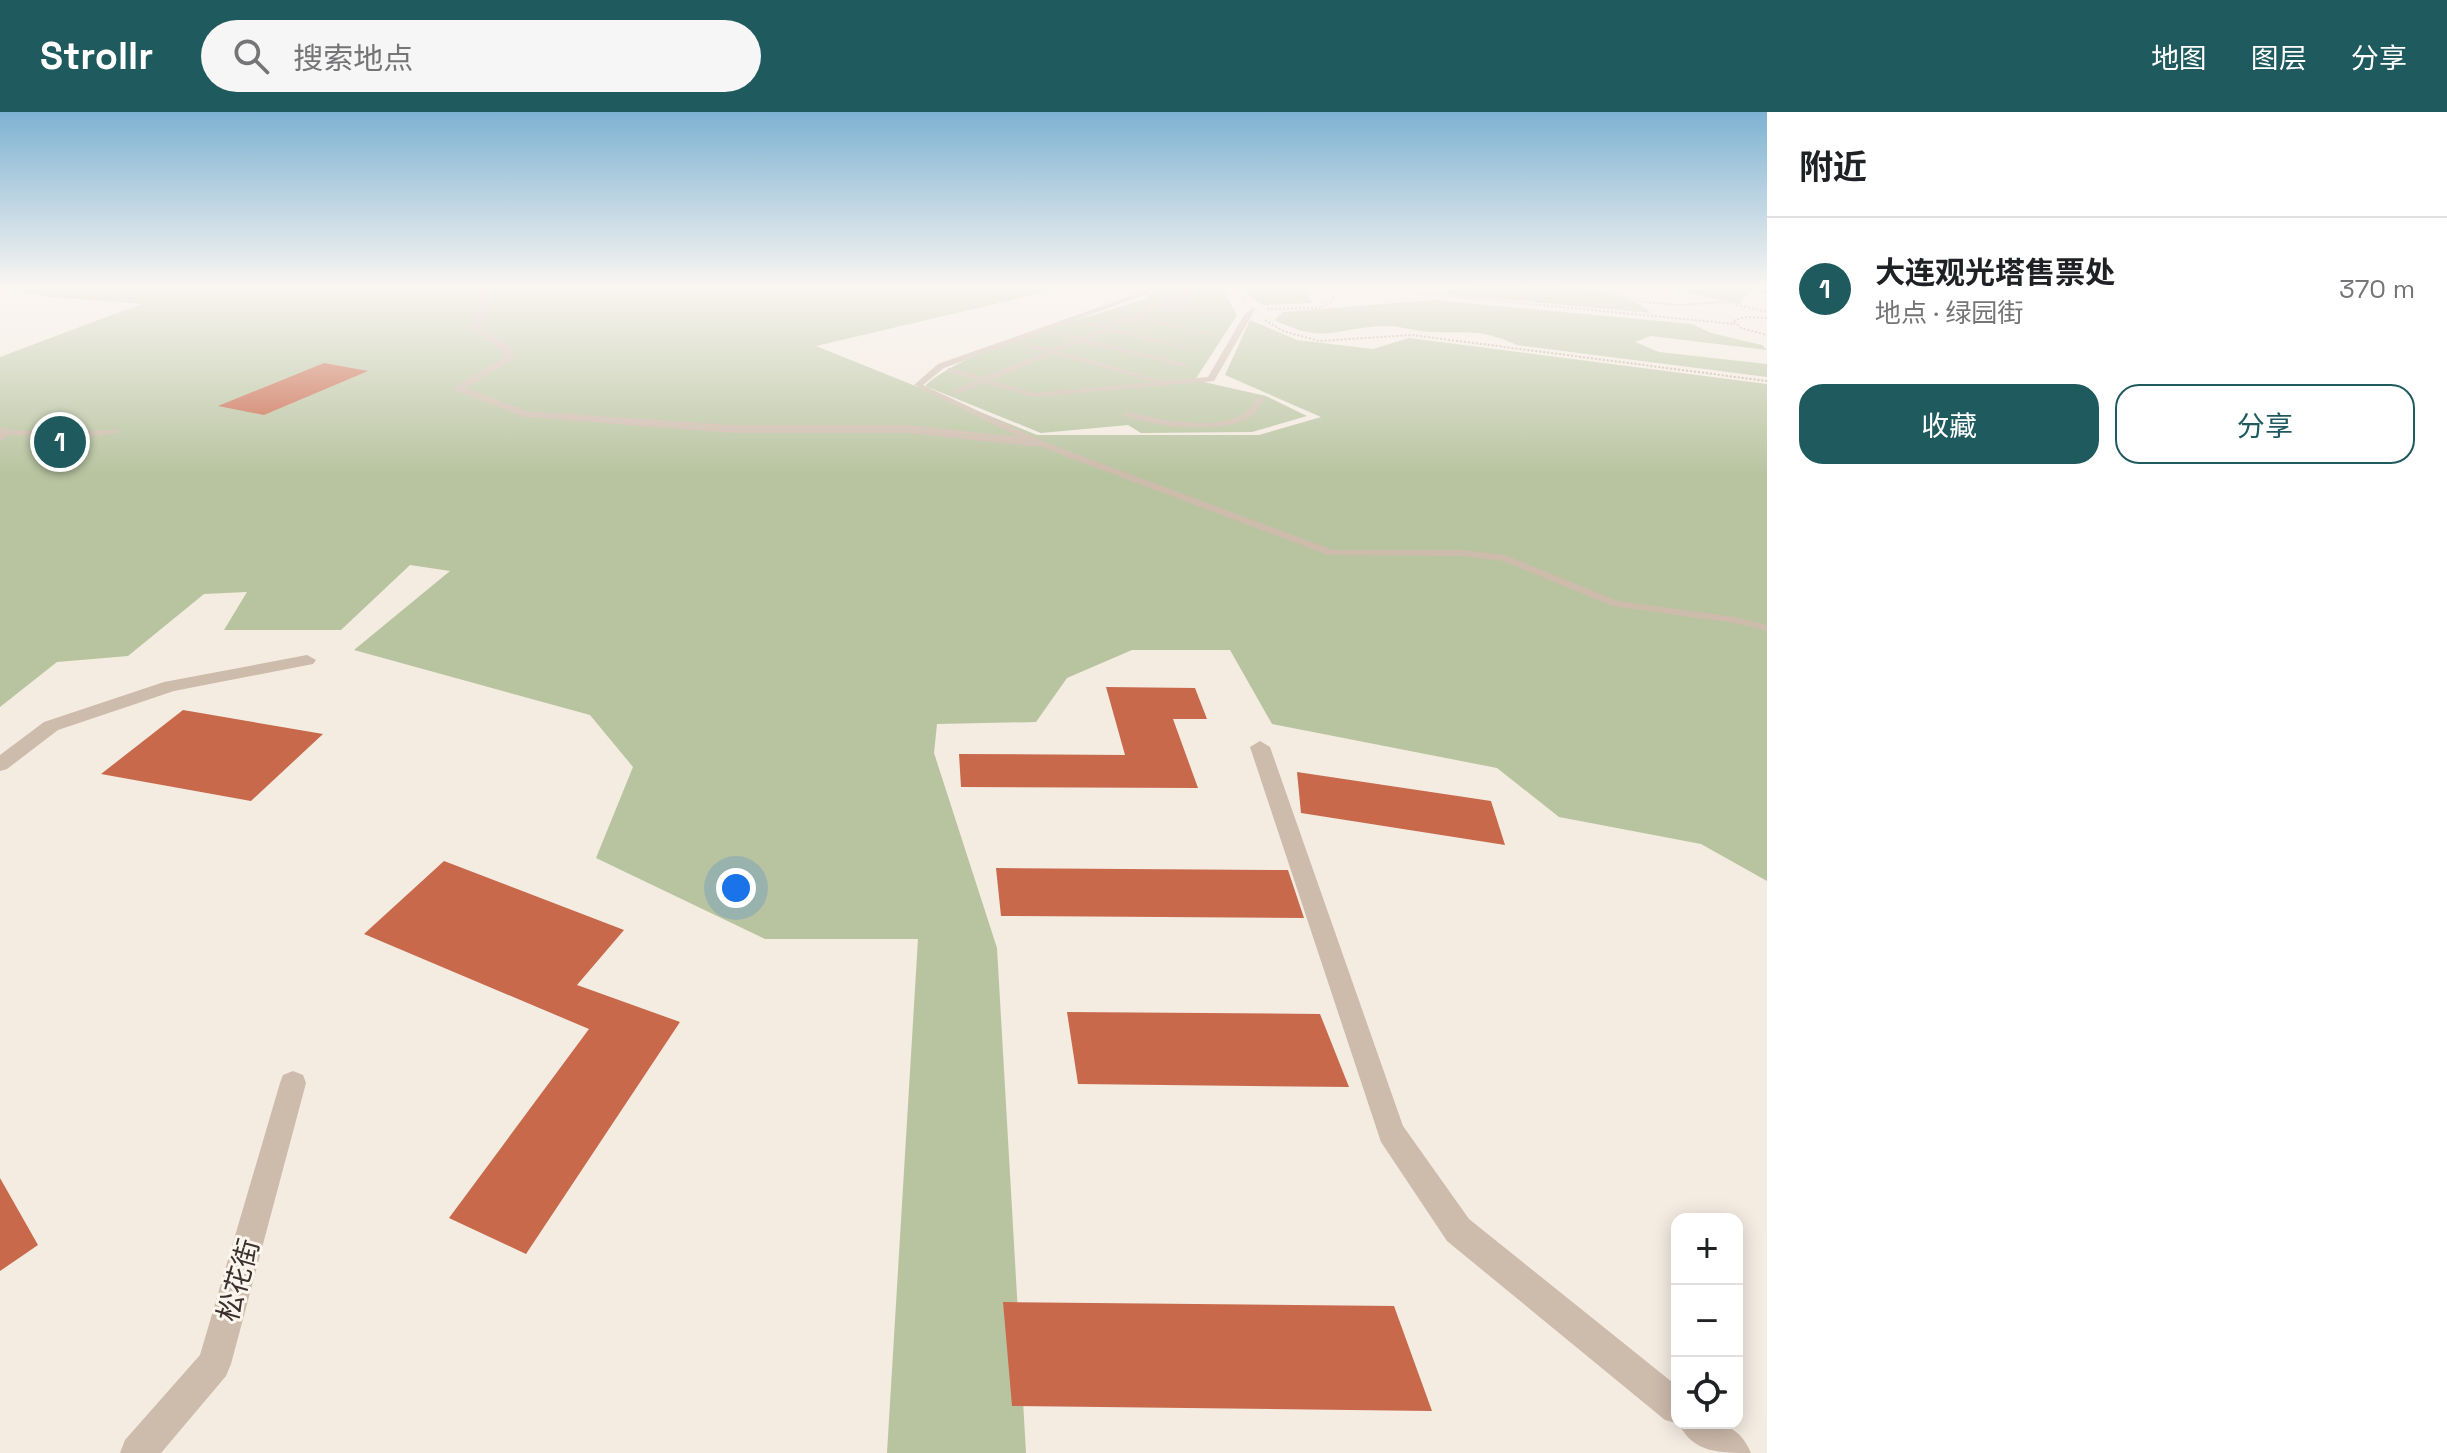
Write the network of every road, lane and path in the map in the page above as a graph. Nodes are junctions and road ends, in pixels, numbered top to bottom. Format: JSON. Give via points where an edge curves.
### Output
{"nodes":[{"id":1,"x":507,"y":351,"type":"edge"},
{"id":2,"x":984,"y":351,"type":"edge"},
{"id":3,"x":1047,"y":351,"type":"edge"},
{"id":4,"x":1055,"y":351,"type":"edge"},
{"id":5,"x":1123,"y":351,"type":"edge"},
{"id":6,"x":1227,"y":351,"type":"edge"},
{"id":7,"x":1532,"y":351,"type":"edge"},
{"id":8,"x":1052,"y":352,"type":"junction"},
{"id":9,"x":1184,"y":366,"type":"dead end"},
{"id":10,"x":951,"y":370,"type":"dead end"},
{"id":11,"x":984,"y":380,"type":"junction"},
{"id":12,"x":1767,"y":381,"type":"edge"},
{"id":13,"x":1172,"y":384,"type":"junction"},
{"id":14,"x":1140,"y":387,"type":"junction"},
{"id":15,"x":955,"y":392,"type":"dead end"},
{"id":16,"x":1260,"y":399,"type":"dead end"},
{"id":17,"x":115,"y":431,"type":"dead end"},
{"id":18,"x":3,"y":434,"type":"edge"},
{"id":19,"x":1039,"y":443,"type":"junction"},
{"id":20,"x":1767,"y":628,"type":"edge"},
{"id":21,"x":307,"y":660,"type":"dead end"},
{"id":22,"x":1260,"y":747,"type":"dead end"},
{"id":23,"x":0,"y":765,"type":"edge"},
{"id":24,"x":293,"y":1083,"type":"dead end"},
{"id":25,"x":1671,"y":1403,"type":"edge"},
{"id":26,"x":1703,"y":1429,"type":"edge"},
{"id":27,"x":138,"y":1453,"type":"edge"},
{"id":28,"x":1733,"y":1453,"type":"edge"}],
"edges":[{"from":1,"to":19,"type":"street","via":[[508,359],[457,389],[524,414],[734,429],[908,429]]},
{"from":2,"to":19,"type":"lane","via":[[941,366],[918,385]]},
{"from":3,"to":8,"type":"lane"},
{"from":4,"to":8,"type":"lane"},
{"from":5,"to":9,"type":"lane"},
{"from":6,"to":13,"type":"lane","via":[[1211,379]]},
{"from":7,"to":12,"type":"path"},
{"from":8,"to":11,"type":"lane"},
{"from":8,"to":13,"type":"lane"},
{"from":10,"to":11,"type":"lane"},
{"from":11,"to":14,"type":"lane","via":[[1033,395]]},
{"from":11,"to":15,"type":"lane"},
{"from":13,"to":14,"type":"lane"},
{"from":14,"to":16,"type":"lane","via":[[1125,418],[1222,424],[1251,413]]},
{"from":17,"to":18,"type":"lane"},
{"from":19,"to":20,"type":"lane","via":[[1332,553],[1505,558],[1616,604]]},
{"from":21,"to":23,"type":"street","via":[[170,686],[51,726]]},
{"from":22,"to":25,"type":"street","via":[[1391,1133],[1458,1230]]},
{"from":24,"to":27,"type":"street","name":"松花街","via":[[214,1364]]},
{"from":26,"to":28,"type":"street"}]}
